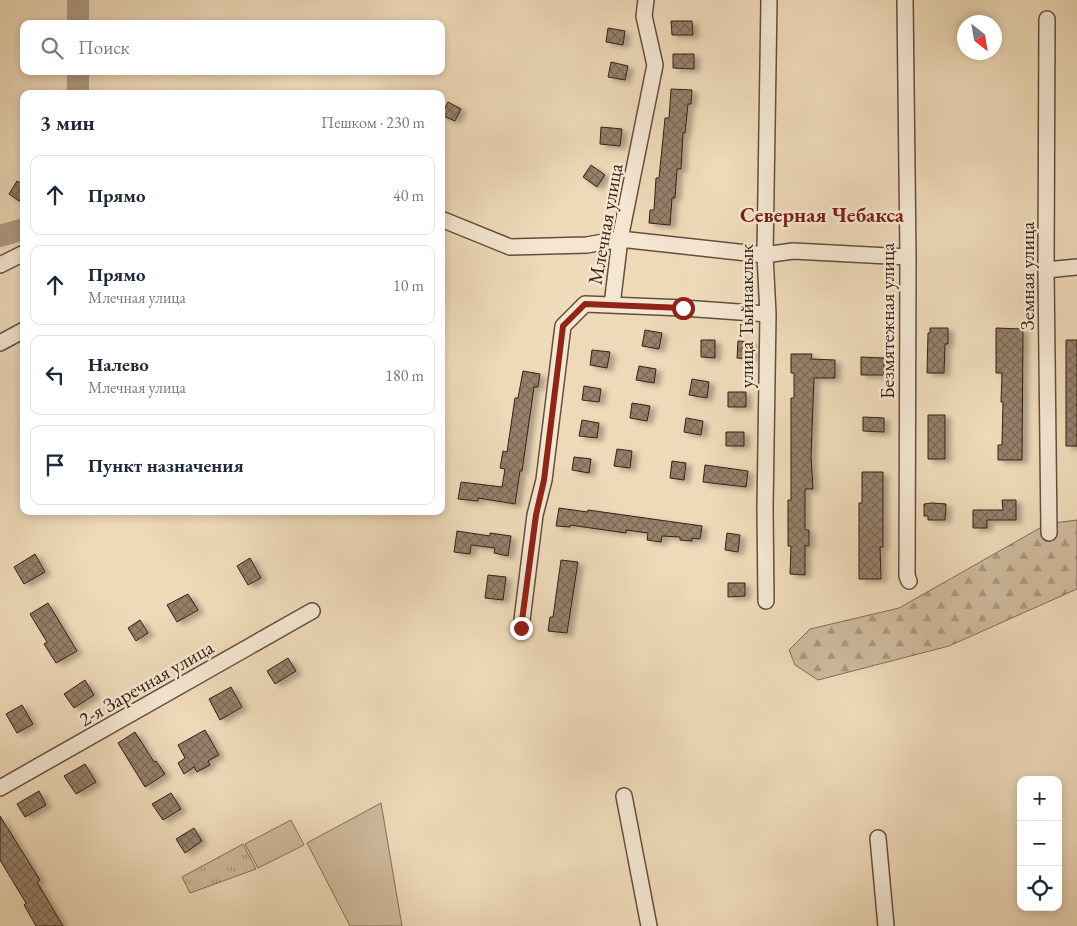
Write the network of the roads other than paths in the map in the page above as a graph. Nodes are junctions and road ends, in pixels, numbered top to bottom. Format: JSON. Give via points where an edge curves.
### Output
{"nodes":[{"id":1,"x":646,"y":0,"type":"edge"},
{"id":2,"x":769,"y":0,"type":"edge"},
{"id":3,"x":905,"y":0,"type":"edge"},
{"id":4,"x":1047,"y":19,"type":"dead end"},
{"id":5,"x":445,"y":221,"type":"edge"},
{"id":6,"x":620,"y":239,"type":"junction"},
{"id":7,"x":20,"y":255,"type":"edge"},
{"id":8,"x":765,"y":255,"type":"junction"},
{"id":9,"x":908,"y":257,"type":"junction"},
{"id":10,"x":0,"y":265,"type":"edge"},
{"id":11,"x":1077,"y":267,"type":"edge"},
{"id":12,"x":1046,"y":270,"type":"junction"},
{"id":13,"x":612,"y":305,"type":"junction"},
{"id":14,"x":768,"y":314,"type":"junction"},
{"id":15,"x":20,"y":332,"type":"edge"},
{"id":16,"x":0,"y":343,"type":"edge"},
{"id":17,"x":1048,"y":533,"type":"dead end"},
{"id":18,"x":909,"y":581,"type":"dead end"},
{"id":19,"x":766,"y":601,"type":"dead end"},
{"id":20,"x":312,"y":612,"type":"dead end"},
{"id":21,"x":521,"y":628,"type":"dead end"},
{"id":22,"x":0,"y":788,"type":"edge"},
{"id":23,"x":624,"y":796,"type":"dead end"},
{"id":24,"x":878,"y":838,"type":"dead end"},
{"id":25,"x":649,"y":926,"type":"edge"},
{"id":26,"x":886,"y":926,"type":"edge"}],
"edges":[{"from":1,"to":6,"type":"street","name":"Млечная улица","via":[[644,16],[655,66]]},
{"from":2,"to":8,"type":"street","name":"улица Тыйнаклык"},
{"from":3,"to":9,"type":"street","name":"Безмятежная улица"},
{"from":4,"to":12,"type":"street","name":"Земная улица"},
{"from":5,"to":6,"type":"street","via":[[510,247],[587,246]]},
{"from":6,"to":8,"type":"street"},
{"from":6,"to":13,"type":"street","name":"Млечная улица"},
{"from":7,"to":10,"type":"street"},
{"from":8,"to":9,"type":"street","via":[[793,251]]},
{"from":8,"to":14,"type":"street","name":"улица Тыйнаклык"},
{"from":9,"to":18,"type":"street","name":"Безмятежная улица"},
{"from":11,"to":12,"type":"street"},
{"from":12,"to":17,"type":"street","name":"Земная улица"},
{"from":13,"to":14,"type":"street"},
{"from":13,"to":21,"type":"street","name":"Млечная улица","via":[[585,304],[563,326]]},
{"from":14,"to":19,"type":"street","name":"улица Тыйнаклык"},
{"from":15,"to":16,"type":"street"},
{"from":20,"to":22,"type":"street","name":"2-я Заречная улица"},
{"from":23,"to":25,"type":"street"},
{"from":24,"to":26,"type":"street"}]}
